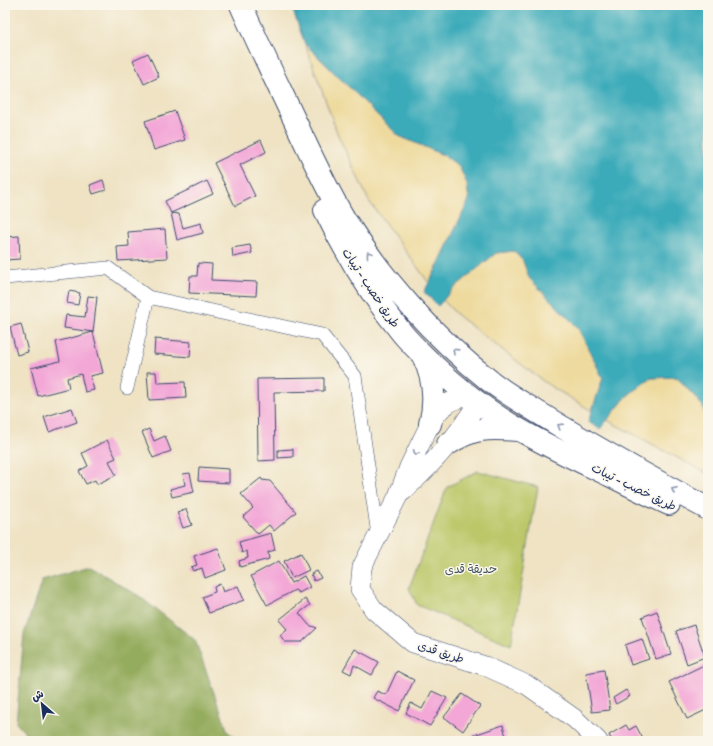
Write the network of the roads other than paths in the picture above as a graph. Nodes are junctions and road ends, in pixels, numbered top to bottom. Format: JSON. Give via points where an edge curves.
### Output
{"nodes":[{"id":1,"x":241,"y":5,"type":"edge"},
{"id":2,"x":256,"y":40,"type":"junction"},
{"id":3,"x":5,"y":278,"type":"edge"},
{"id":4,"x":148,"y":297,"type":"junction"},
{"id":5,"x":421,"y":354,"type":"junction"},
{"id":6,"x":473,"y":366,"type":"junction"},
{"id":7,"x":127,"y":388,"type":"dead end"},
{"id":8,"x":509,"y":394,"type":"junction"},
{"id":9,"x":475,"y":396,"type":"junction"},
{"id":10,"x":430,"y":424,"type":"junction"},
{"id":11,"x":519,"y":430,"type":"junction"},
{"id":12,"x":448,"y":444,"type":"junction"},
{"id":13,"x":398,"y":496,"type":"junction"},
{"id":14,"x":708,"y":509,"type":"edge"},
{"id":15,"x":708,"y":522,"type":"edge"},
{"id":16,"x":378,"y":536,"type":"junction"},
{"id":17,"x":598,"y":741,"type":"edge"}],
"edges":[{"from":1,"to":2,"type":"highway","name":"طريق خصب - تيبات"},
{"from":2,"to":5,"type":"highway","name":"طريق خصب - تيبات","via":[[310,178],[341,241],[380,305]]},
{"from":6,"to":2,"type":"highway","name":"طريق خصب - تيبات","one_way":true,"via":[[432,329],[406,300],[376,264],[346,220],[320,174]]},
{"from":3,"to":4,"type":"street","via":[[108,268]]},
{"from":4,"to":7,"type":"street"},
{"from":4,"to":16,"type":"street","via":[[322,335],[355,376]]},
{"from":5,"to":9,"type":"highway","name":"طريق خصب - تيبات"},
{"from":5,"to":10,"type":"highway","via":[[429,371],[433,390]]},
{"from":6,"to":8,"type":"highway","name":"طريق خصب - تيبات"},
{"from":6,"to":9,"type":"highway","via":[[480,382]]},
{"from":8,"to":9,"type":"highway","via":[[495,391]]},
{"from":14,"to":8,"type":"highway","name":"طريق خصب - تيبات","one_way":true,"via":[[573,434]]},
{"from":9,"to":10,"type":"street","name":"طريق قدى","via":[[458,398],[442,409]]},
{"from":9,"to":11,"type":"highway","name":"طريق خصب - تيبات"},
{"from":9,"to":12,"type":"street","name":"طريق قدى","via":[[474,410]]},
{"from":10,"to":13,"type":"street","name":"طريق قدى","one_way":true},
{"from":11,"to":12,"type":"highway","via":[[489,428],[471,432]]},
{"from":11,"to":15,"type":"highway","name":"طريق خصب - تيبات"},
{"from":12,"to":13,"type":"street","name":"طريق قدى"},
{"from":13,"to":16,"type":"street","name":"طريق قدى"},
{"from":16,"to":17,"type":"street","name":"طريق قدى","via":[[362,567],[360,589],[374,610],[413,643],[485,666],[527,685],[575,719]]}]}
